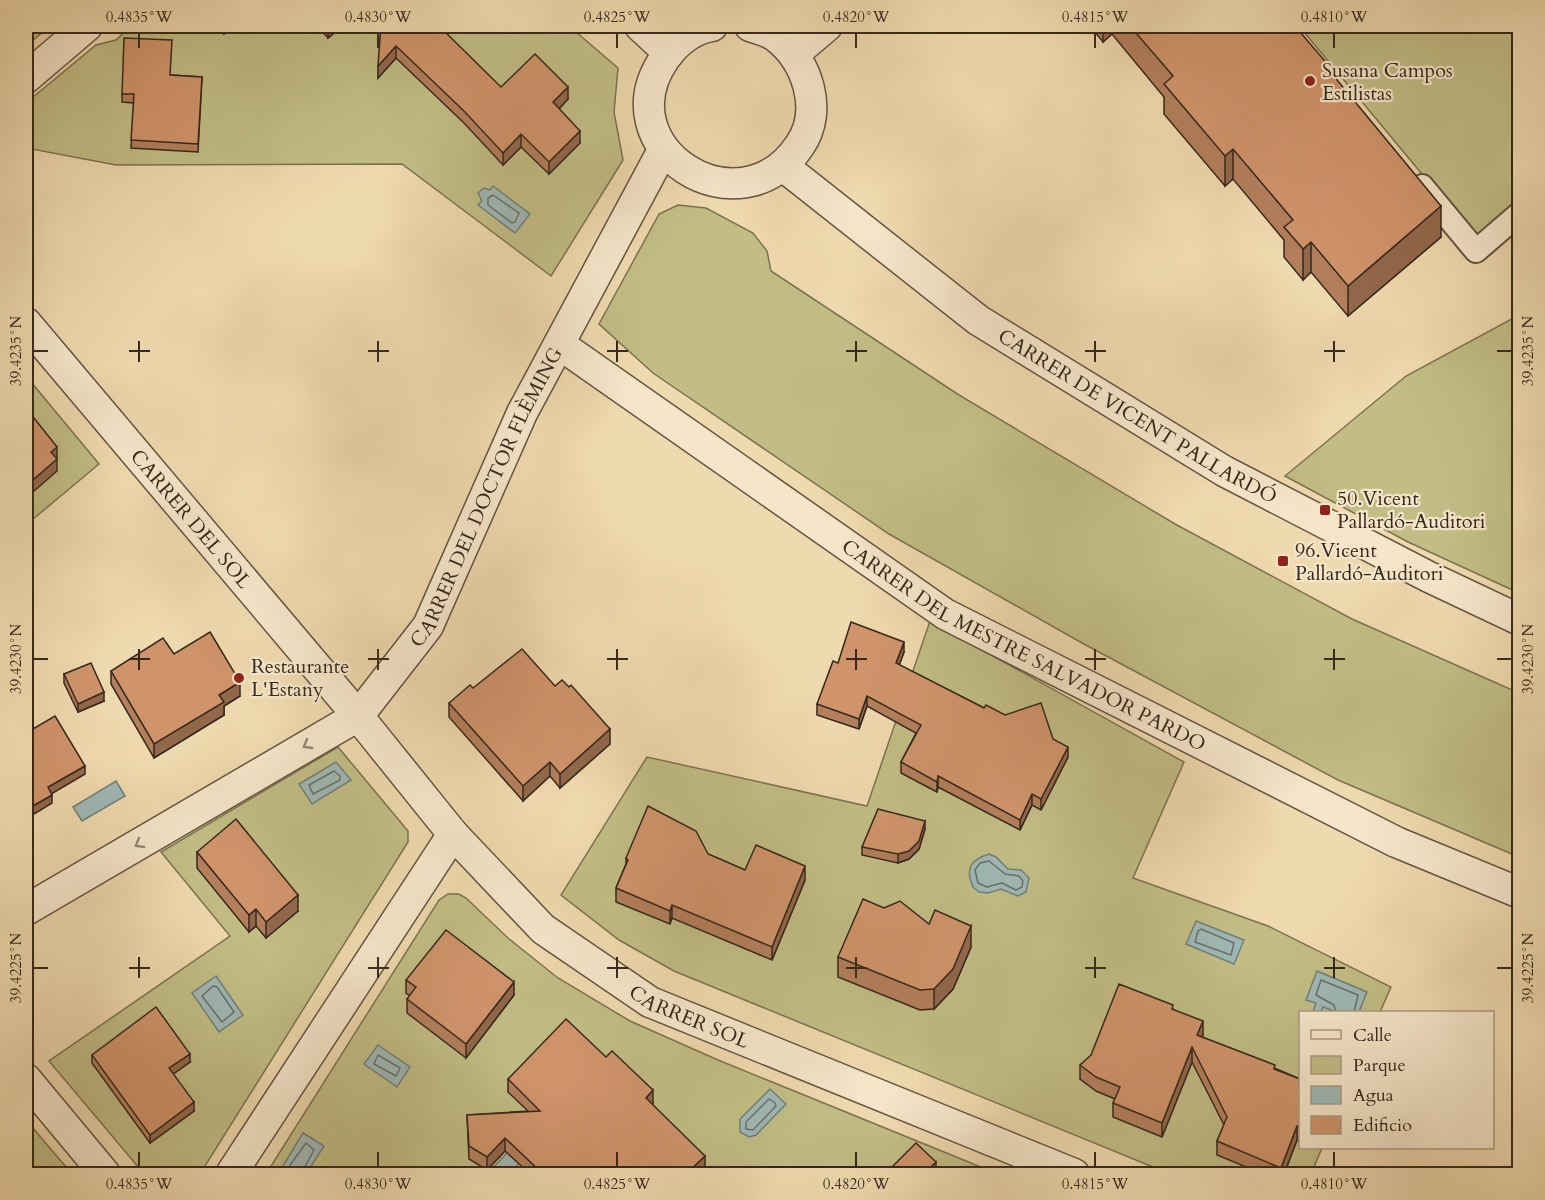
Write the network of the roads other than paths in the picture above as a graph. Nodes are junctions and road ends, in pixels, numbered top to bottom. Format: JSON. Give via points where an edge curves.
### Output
{"nodes":[{"id":1,"x":87,"y":26,"type":"edge"},
{"id":2,"x":639,"y":26,"type":"edge"},
{"id":3,"x":712,"y":26,"type":"edge"},
{"id":4,"x":750,"y":26,"type":"edge"},
{"id":5,"x":827,"y":26,"type":"edge"},
{"id":6,"x":669,"y":53,"type":"junction"},
{"id":7,"x":794,"y":54,"type":"junction"},
{"id":8,"x":26,"y":78,"type":"edge"},
{"id":9,"x":663,"y":150,"type":"junction"},
{"id":10,"x":783,"y":166,"type":"junction"},
{"id":11,"x":1408,"y":170,"type":"edge"},
{"id":12,"x":1520,"y":213,"type":"edge"},
{"id":13,"x":26,"y":323,"type":"edge"},
{"id":14,"x":559,"y":344,"type":"junction"},
{"id":15,"x":1520,"y":620,"type":"edge"},
{"id":16,"x":358,"y":716,"type":"junction"},
{"id":17,"x":453,"y":834,"type":"junction"},
{"id":18,"x":1520,"y":893,"type":"edge"},
{"id":19,"x":26,"y":910,"type":"edge"},
{"id":20,"x":26,"y":1079,"type":"edge"},
{"id":21,"x":105,"y":1174,"type":"edge"},
{"id":22,"x":231,"y":1174,"type":"edge"},
{"id":23,"x":1074,"y":1174,"type":"edge"}],
"edges":[{"from":1,"to":8,"type":"street"},
{"from":2,"to":6,"type":"street"},
{"from":3,"to":6,"type":"street","via":[[703,27]]},
{"from":4,"to":7,"type":"street","via":[[773,35]]},
{"from":5,"to":7,"type":"street"},
{"from":6,"to":9,"type":"street","via":[[655,73],[649,101],[650,116]]},
{"from":7,"to":10,"type":"street","via":[[810,88],[811,117],[801,144]]},
{"from":9,"to":10,"type":"street","via":[[698,178],[739,185],[766,177]]},
{"from":9,"to":14,"type":"street","name":"CARRER DEL DOCTOR FLÈMING"},
{"from":10,"to":15,"type":"street","name":"CARRER DE VICENT PALLARDÓ","via":[[987,326],[1224,471]]},
{"from":11,"to":12,"type":"street","via":[[1476,251]]},
{"from":13,"to":16,"type":"street","name":"CARRER DEL SOL"},
{"from":14,"to":16,"type":"street","name":"CARRER DEL DOCTOR FLÈMING","via":[[522,413],[428,626]]},
{"from":14,"to":18,"type":"street","name":"CARRER DEL MESTRE SALVADOR PARDO","via":[[945,614],[1396,842]]},
{"from":16,"to":17,"type":"street","name":"CARRER SOL"},
{"from":16,"to":19,"type":"street","name":"CARRER DEL DOCTOR FLÈMING","one_way":true},
{"from":17,"to":22,"type":"street"},
{"from":17,"to":23,"type":"street","name":"CARRER SOL","via":[[543,929],[650,1002]]},
{"from":20,"to":21,"type":"street"}]}
